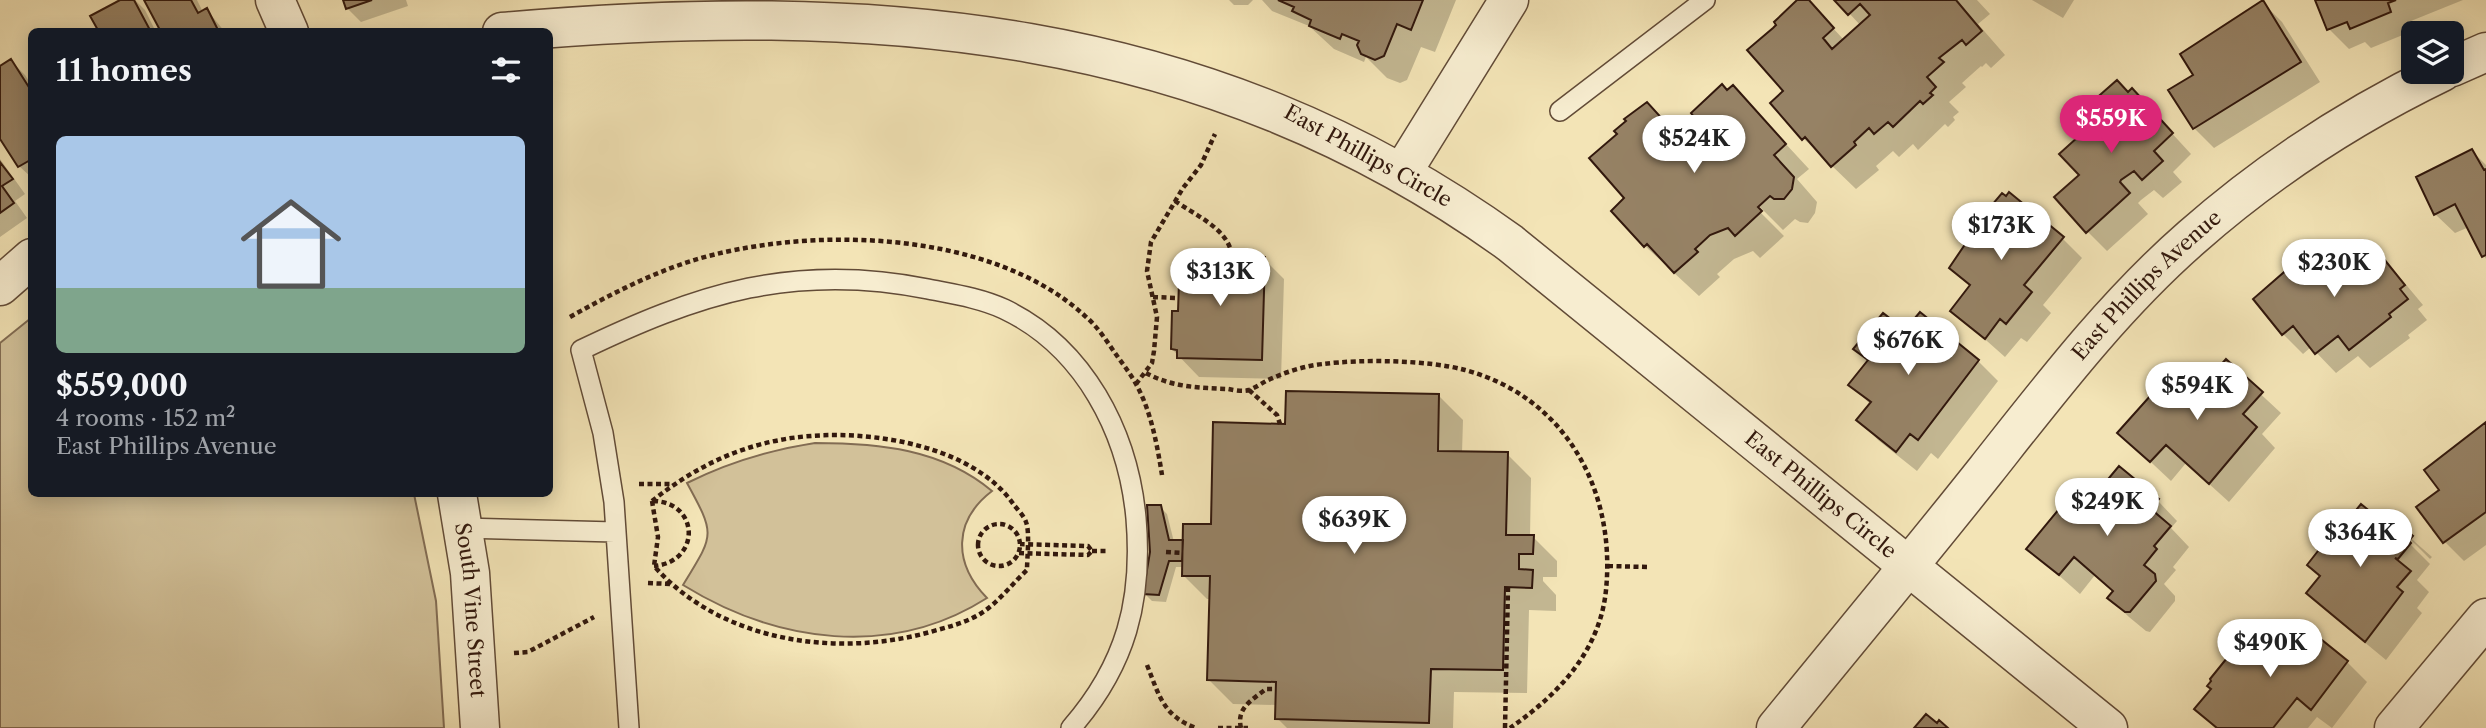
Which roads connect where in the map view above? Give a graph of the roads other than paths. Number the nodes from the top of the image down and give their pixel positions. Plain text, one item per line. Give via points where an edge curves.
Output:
1 (275, 0) edge
2 (1508, 0) edge
3 (1705, 0) edge
4 (287, 28) edge
5 (522, 28) edge
6 (2486, 52) edge
7 (2464, 62) edge
8 (2419, 84) edge
9 (1560, 111) dead end
10 (1403, 171) junction
11 (28, 262) edge
12 (0, 286) edge
13 (460, 511) edge
14 (615, 532) junction
15 (1909, 566) junction
16 (2486, 618) edge
17 (480, 728) edge
18 (629, 728) edge
19 (1071, 728) edge
20 (1776, 728) edge
21 (2108, 728) edge
22 (2394, 728) edge

1 - 4 street
2 - 10 street
3 - 9 lane
5 - 10 street, East Phillips Circle via 627,11 720,5 870,5 1012,23 1079,37 1209,78 1276,105
6 - 7 street
8 - 15 street, East Phillips Avenue via 2288,160 2190,238 2096,335
10 - 15 street, East Phillips Circle via 1510,243
11 - 12 street
13 - 14 lane
13 - 17 street, South Vine Street via 475,629
14 - 18 lane
14 - 19 lane via 603,433 581,350 678,309 786,282 877,281 1002,308 1040,330 1082,370 1114,430 1135,504 1138,542 1129,623 1103,687
15 - 20 street, East Phillips Avenue
15 - 21 street, East Phillips Circle
16 - 22 street

